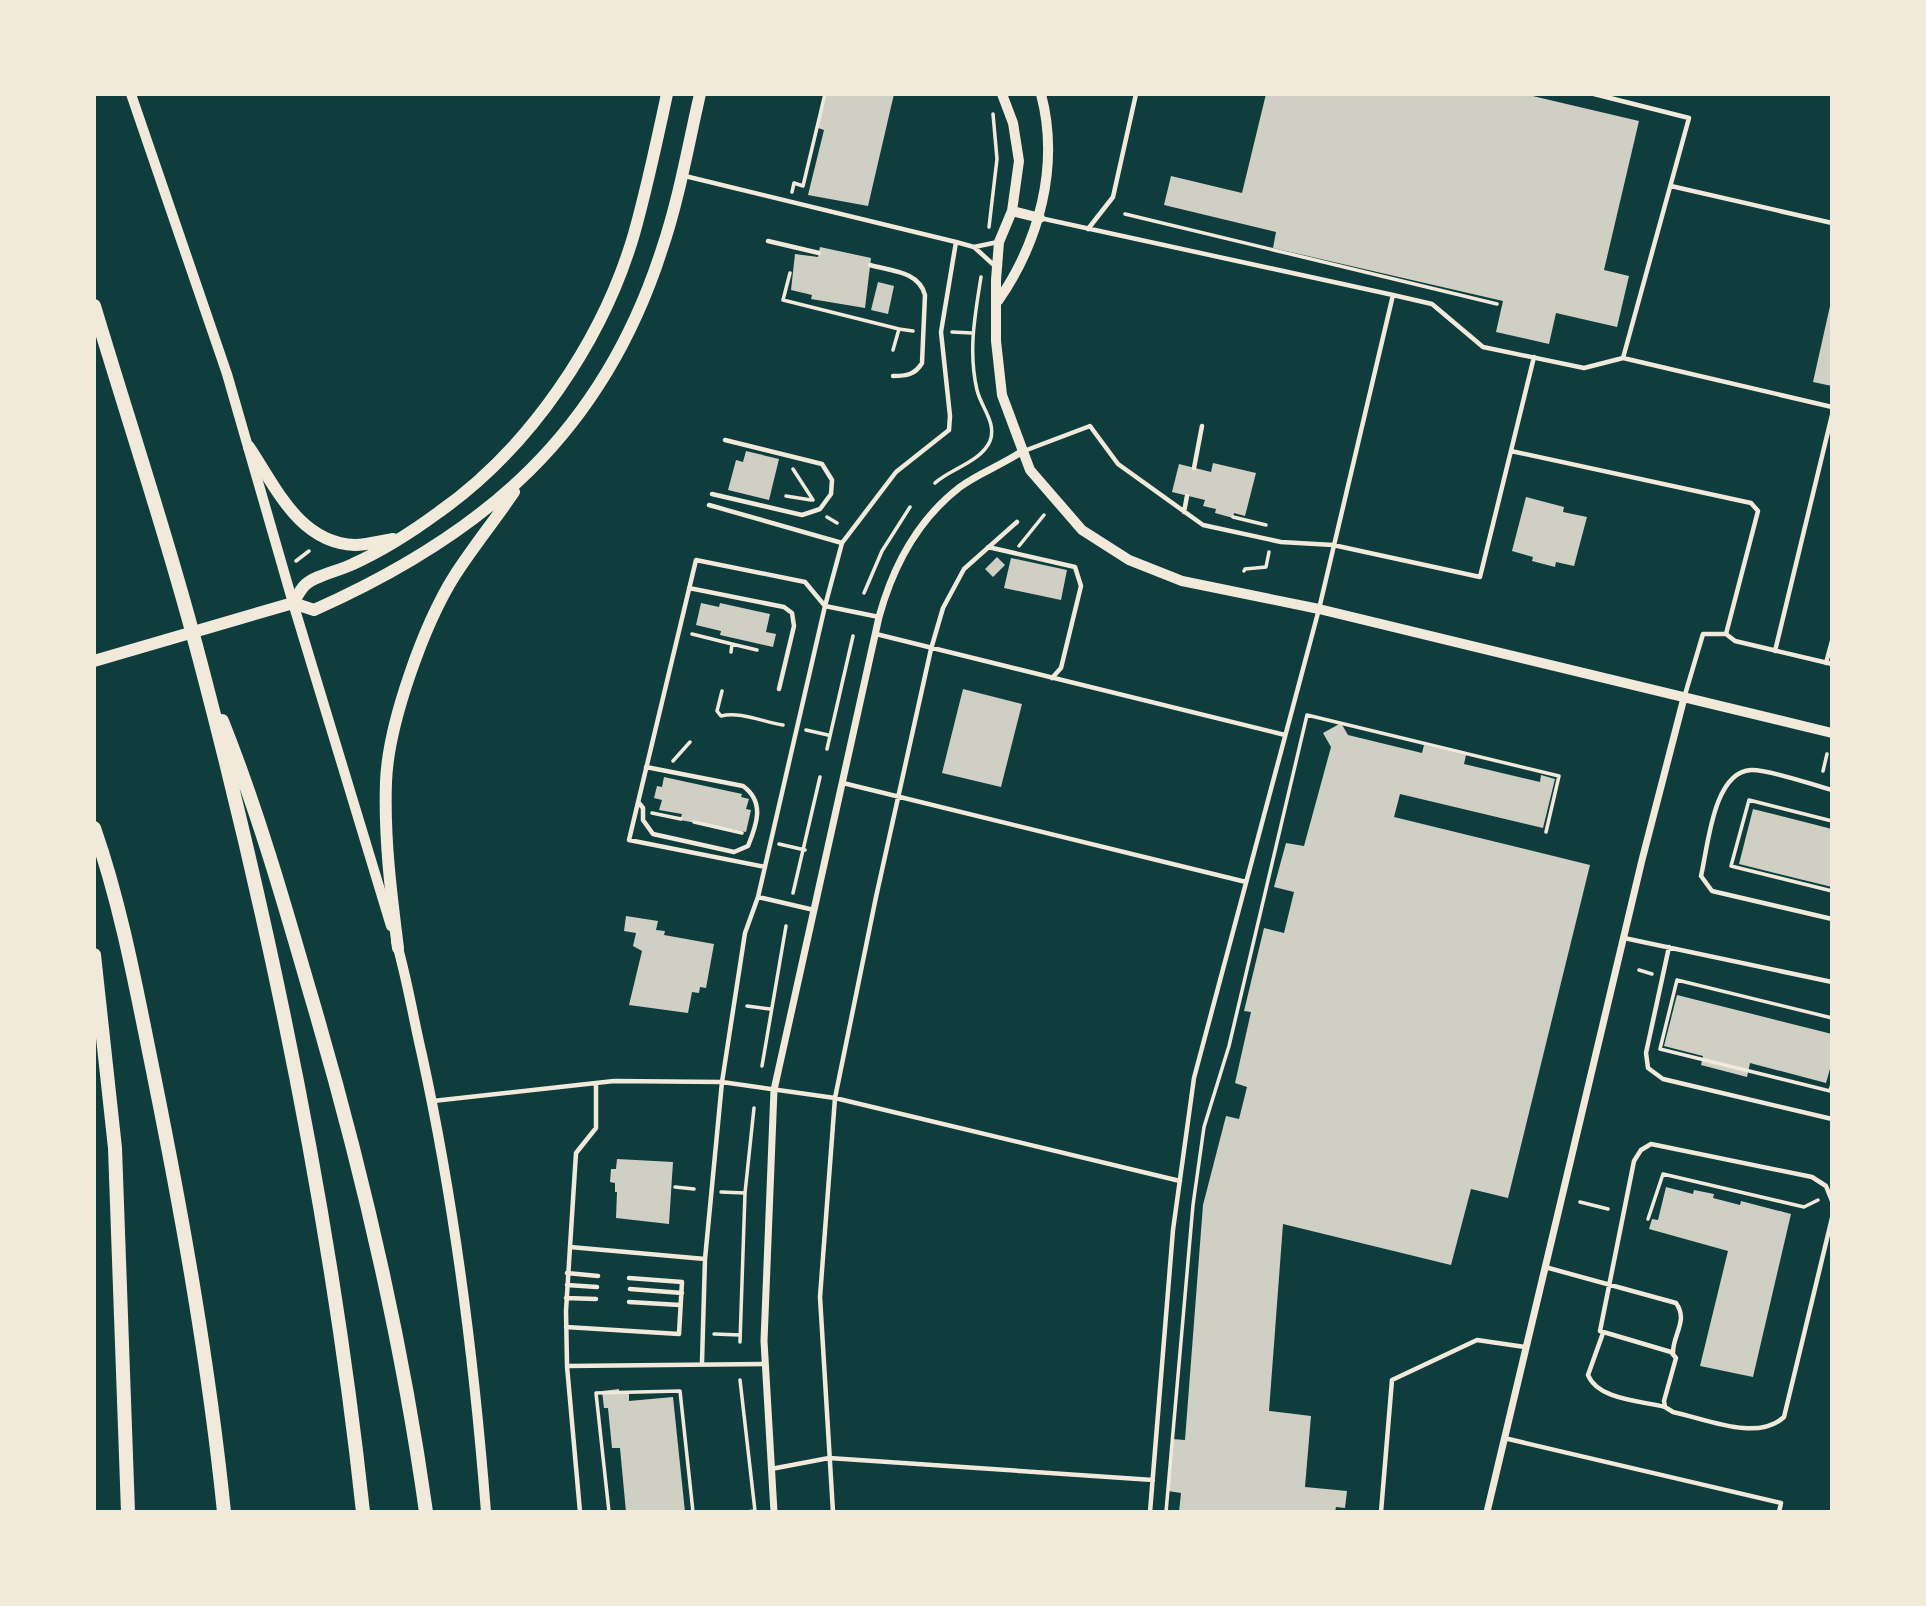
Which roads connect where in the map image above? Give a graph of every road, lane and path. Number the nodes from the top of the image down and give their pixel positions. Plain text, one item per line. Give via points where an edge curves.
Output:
1 (131, 94) edge
2 (667, 94) edge
3 (700, 94) edge
4 (825, 94) edge
5 (1002, 94) edge
6 (1041, 94) edge
7 (1136, 94) edge
8 (1594, 94) edge
9 (992, 108) dead end
10 (681, 175) junction
11 (1671, 186) junction
12 (792, 192) dead end
13 (1012, 211) junction
14 (1125, 214) dead end
15 (1040, 218) junction
16 (1832, 223) edge
17 (1088, 229) junction
18 (989, 233) dead end
19 (768, 241) dead end
20 (956, 242) junction
21 (999, 242) junction
22 (974, 247) junction
23 (819, 253) dead end
24 (983, 264) dead end
25 (870, 265) dead end
26 (997, 268) junction
27 (790, 273) dead end
28 (1393, 295) junction
29 (998, 301) junction
30 (1497, 304) dead end
31 (94, 306) edge
32 (899, 328) junction
33 (915, 331) dead end
34 (951, 332) dead end
35 (972, 333) junction
36 (893, 350) dead end
37 (1534, 357) junction
38 (1623, 358) junction
39 (893, 376) dead end
40 (1832, 407) edge
41 (1832, 415) edge
42 (1202, 426) dead end
43 (725, 440) dead end
44 (249, 447) junction
45 (1511, 451) junction
46 (1021, 452) junction
47 (1195, 468) dead end
48 (527, 475) junction
49 (935, 483) dead end
50 (712, 494) dead end
51 (786, 496) dead end
52 (1187, 496) dead end
53 (813, 500) dead end
54 (709, 505) dead end
55 (909, 507) dead end
56 (1184, 512) junction
57 (1044, 515) dead end
58 (1233, 517) dead end
59 (1017, 522) dead end
60 (1266, 525) dead end
61 (403, 537) junction
62 (842, 543) junction
63 (1333, 545) junction
64 (988, 547) junction
65 (876, 548) dead end
66 (309, 551) dead end
67 (882, 551) junction
68 (1269, 552) dead end
69 (1014, 553) junction
70 (296, 561) dead end
71 (1244, 572) dead end
72 (689, 588) junction
73 (864, 593) dead end
74 (292, 603) junction
75 (825, 606) junction
76 (1319, 609) junction
77 (879, 617) junction
78 (692, 634) dead end
79 (876, 634) junction
80 (1726, 635) junction
81 (853, 636) dead end
82 (1832, 641) edge
83 (732, 644) junction
84 (931, 649) junction
85 (757, 650) dead end
86 (1775, 651) junction
87 (731, 652) dead end
88 (94, 661) edge
89 (1829, 664) edge
90 (204, 675) junction
91 (1052, 678) junction
92 (779, 690) dead end
93 (722, 691) dead end
94 (1684, 698) junction
95 (783, 725) dead end
96 (806, 730) dead end
97 (1832, 733) edge
98 (1285, 735) junction
99 (829, 736) junction
100 (827, 749) dead end
101 (1827, 754) dead end
102 (646, 767) junction
103 (1823, 771) dead end
104 (820, 777) dead end
105 (843, 783) junction
106 (1832, 790) edge
107 (898, 798) junction
108 (638, 802) junction
109 (654, 806) dead end
110 (681, 819) dead end
111 (1832, 821) edge
112 (694, 822) dead end
113 (713, 827) dead end
114 (94, 828) edge
115 (1546, 832) dead end
116 (765, 867) junction
117 (1246, 882) junction
118 (1832, 891) edge
119 (793, 893) dead end
120 (758, 897) junction
121 (814, 910) junction
122 (1832, 919) edge
123 (786, 926) dead end
124 (1623, 938) junction
125 (1669, 947) junction
126 (398, 948) junction
127 (94, 955) edge
128 (1639, 970) dead end
129 (1652, 974) dead end
130 (1832, 982) edge
131 (747, 1006) dead end
132 (770, 1009) junction
133 (1832, 1018) edge
134 (762, 1066) dead end
135 (722, 1082) junction
136 (596, 1083) junction
137 (1832, 1084) edge
138 (774, 1090) junction
139 (835, 1098) junction
140 (432, 1101) junction
141 (754, 1108) dead end
142 (1832, 1119) edge
143 (1180, 1181) junction
144 (675, 1187) dead end
145 (694, 1189) dead end
146 (721, 1192) dead end
147 (744, 1193) junction
148 (1818, 1200) dead end
149 (1832, 1201) edge
150 (1580, 1202) dead end
151 (1608, 1209) dead end
152 (1832, 1218) edge
153 (1648, 1219) dead end
154 (569, 1247) junction
155 (705, 1259) junction
156 (1545, 1267) junction
157 (567, 1273) junction
158 (597, 1276) dead end
159 (629, 1278) dead end
160 (567, 1285) junction
161 (1608, 1285) junction
162 (597, 1287) dead end
163 (630, 1289) dead end
164 (682, 1293) junction
165 (566, 1298) junction
166 (596, 1299) dead end
167 (629, 1301) dead end
168 (680, 1305) junction
169 (566, 1327) junction
170 (1603, 1333) junction
171 (712, 1334) dead end
172 (740, 1335) junction
173 (740, 1342) dead end
174 (1525, 1347) junction
175 (1676, 1358) junction
176 (702, 1362) junction
177 (765, 1364) junction
178 (567, 1366) junction
179 (740, 1380) dead end
180 (1665, 1407) junction
181 (1504, 1438) junction
182 (829, 1458) junction
183 (771, 1469) junction
184 (1153, 1480) junction
185 (128, 1511) edge
186 (224, 1511) edge
187 (363, 1511) edge
188 (426, 1511) edge
189 (486, 1511) edge
190 (580, 1511) edge
191 (609, 1511) edge
192 (692, 1511) edge
193 (746, 1511) edge
194 (774, 1511) edge
195 (833, 1511) edge
196 (1150, 1511) edge
197 (1166, 1511) edge
198 (1381, 1511) edge
199 (1487, 1511) edge
200 (1779, 1511) edge

1 - 44 main road
2 - 61 main road via 634,236 586,343 556,391 506,451 444,509
3 - 10 main road
4 - 12 path via 803,186 794,183
5 - 13 street via 1013,123 1019,161
6 - 15 street via 1048,149
7 - 17 lane via 1113,197
8 - 11 lane via 1689,118
9 - 18 path via 998,135
10 - 20 lane
10 - 48 main road via 663,248 615,359 561,439
11 - 16 lane
11 - 38 lane
13 - 15 street
13 - 21 street
14 - 30 path
15 - 17 lane
15 - 29 street via 1015,276
17 - 28 lane
19 - 23 lane
20 - 22 lane
20 - 62 lane via 941,332 949,430 897,472
21 - 22 lane
21 - 26 street
22 - 26 lane
24 - 35 path
25 - 39 lane via 914,276 925,295 922,363 907,376
26 - 29 street
27 - 32 path via 783,300
28 - 37 lane via 1432,304 1483,346
28 - 63 lane
29 - 46 street via 996,341 1002,396
31 - 90 highway
32 - 33 path
32 - 36 path
34 - 35 path
35 - 49 path via 972,366 992,427 991,439 985,449
37 - 38 lane via 1584,368
37 - 45 lane
38 - 40 lane
41 - 86 lane
42 - 47 lane
43 - 50 lane via 822,464 832,480 831,494 820,509 802,514
44 - 61 main road via 298,521 318,535 356,545
44 - 74 main road
45 - 63 lane via 1480,577
45 - 80 lane via 1751,503 1758,511
46 - 56 lane via 1090,426 1118,464
46 - 76 street via 1030,470 1082,530 1129,560 1182,581
46 - 77 street via 961,486 933,511 905,549
48 - 74 main road via 417,559 314,610
48 - 126 main road via 454,577 421,642 400,707 386,779 388,865
51 - 53 path
52 - 56 lane
54 - 62 lane
55 - 67 path
56 - 63 lane via 1203,525 1268,540
57 - 69 path
58 - 60 path
59 - 64 lane
61 - 74 main road via 305,584
62 - 75 lane
63 - 76 lane
64 - 69 lane
64 - 84 lane via 964,569 943,608
65 - 67 path
66 - 70 path
67 - 73 path
68 - 71 path via 1266,567
69 - 91 lane via 1075,567 1079,573 1081,586 1064,657
72 - 75 lane via 696,560 805,582
72 - 92 lane via 783,607 792,613 794,626
72 - 102 lane
74 - 88 main road
74 - 126 main road
75 - 77 lane
75 - 116 lane
76 - 94 street
76 - 98 lane
77 - 79 street
78 - 83 path
79 - 84 lane
79 - 105 street
80 - 86 lane
80 - 94 lane via 1703,634
81 - 99 path
82 - 89 lane
83 - 85 path
83 - 87 path
84 - 91 lane
84 - 107 lane
86 - 89 lane
90 - 187 highway via 309,1146
90 - 188 highway via 253,798 349,1124 399,1345
91 - 98 lane
93 - 95 path via 717,711 721,716 734,713
94 - 97 street
94 - 124 street
96 - 99 path
98 - 117 lane
99 - 100 path
101 - 103 path
102 - 108 lane
102 - 108 lane via 743,786 754,794 758,806 754,831 748,846 734,852 653,834
104 - 119 path
105 - 107 lane
105 - 121 street
106 - 122 lane via 1752,769 1734,776 1722,788 1701,876 1712,891
107 - 117 lane
107 - 139 lane
108 - 116 lane via 629,840
109 - 110 path via 652,813
111 - 118 path via 1749,800 1731,866
112 - 113 path
114 - 186 highway via 131,964 180,1203
115 - 197 path via 1559,776 1307,715 1229,1046 1204,1127
116 - 120 lane
117 - 143 lane via 1194,1078
120 - 121 lane
120 - 135 lane via 745,933
121 - 138 street
123 - 132 path
124 - 125 lane
124 - 156 street
125 - 130 lane
125 - 142 lane via 1647,1053 1648,1068 1663,1079
126 - 140 main road
127 - 185 highway via 116,1161
128 - 129 path
131 - 132 path
132 - 134 path
133 - 137 path via 1677,979 1660,1049 1830,1091
135 - 136 lane
135 - 138 lane
135 - 155 lane
136 - 140 lane
136 - 154 lane via 596,1128 576,1153
138 - 139 lane
138 - 177 street
139 - 143 lane
139 - 182 lane via 820,1297
140 - 189 main road via 460,1263
141 - 147 path
143 - 184 lane
144 - 145 path
146 - 147 path
147 - 172 path
148 - 153 path via 1804,1207 1663,1174
149 - 161 lane via 1826,1186 1812,1177 1651,1144 1633,1161
150 - 151 path
152 - 180 lane via 1784,1417 1773,1427 1758,1430
154 - 155 lane
154 - 157 lane
155 - 176 lane
156 - 161 lane
156 - 174 street
157 - 158 lane
157 - 160 lane
159 - 164 lane via 682,1282
160 - 162 lane
160 - 165 lane
161 - 170 lane via 1600,1326
161 - 175 lane via 1676,1303 1683,1318 1672,1351
163 - 164 lane
164 - 168 lane
165 - 166 lane
165 - 169 lane
167 - 168 lane
168 - 169 lane via 679,1334
169 - 178 lane
170 - 175 lane via 1671,1352
170 - 180 lane via 1588,1375 1591,1382 1606,1393
171 - 172 path
172 - 173 path
174 - 181 street
174 - 198 lane via 1477,1340 1392,1380
175 - 180 lane
176 - 177 lane
176 - 178 lane
177 - 183 street
178 - 190 lane
179 - 193 path via 755,1511
181 - 199 street
181 - 200 lane via 1781,1503
182 - 183 lane
182 - 184 lane
182 - 195 lane
183 - 194 street
184 - 196 lane
191 - 192 path via 596,1393 680,1391

